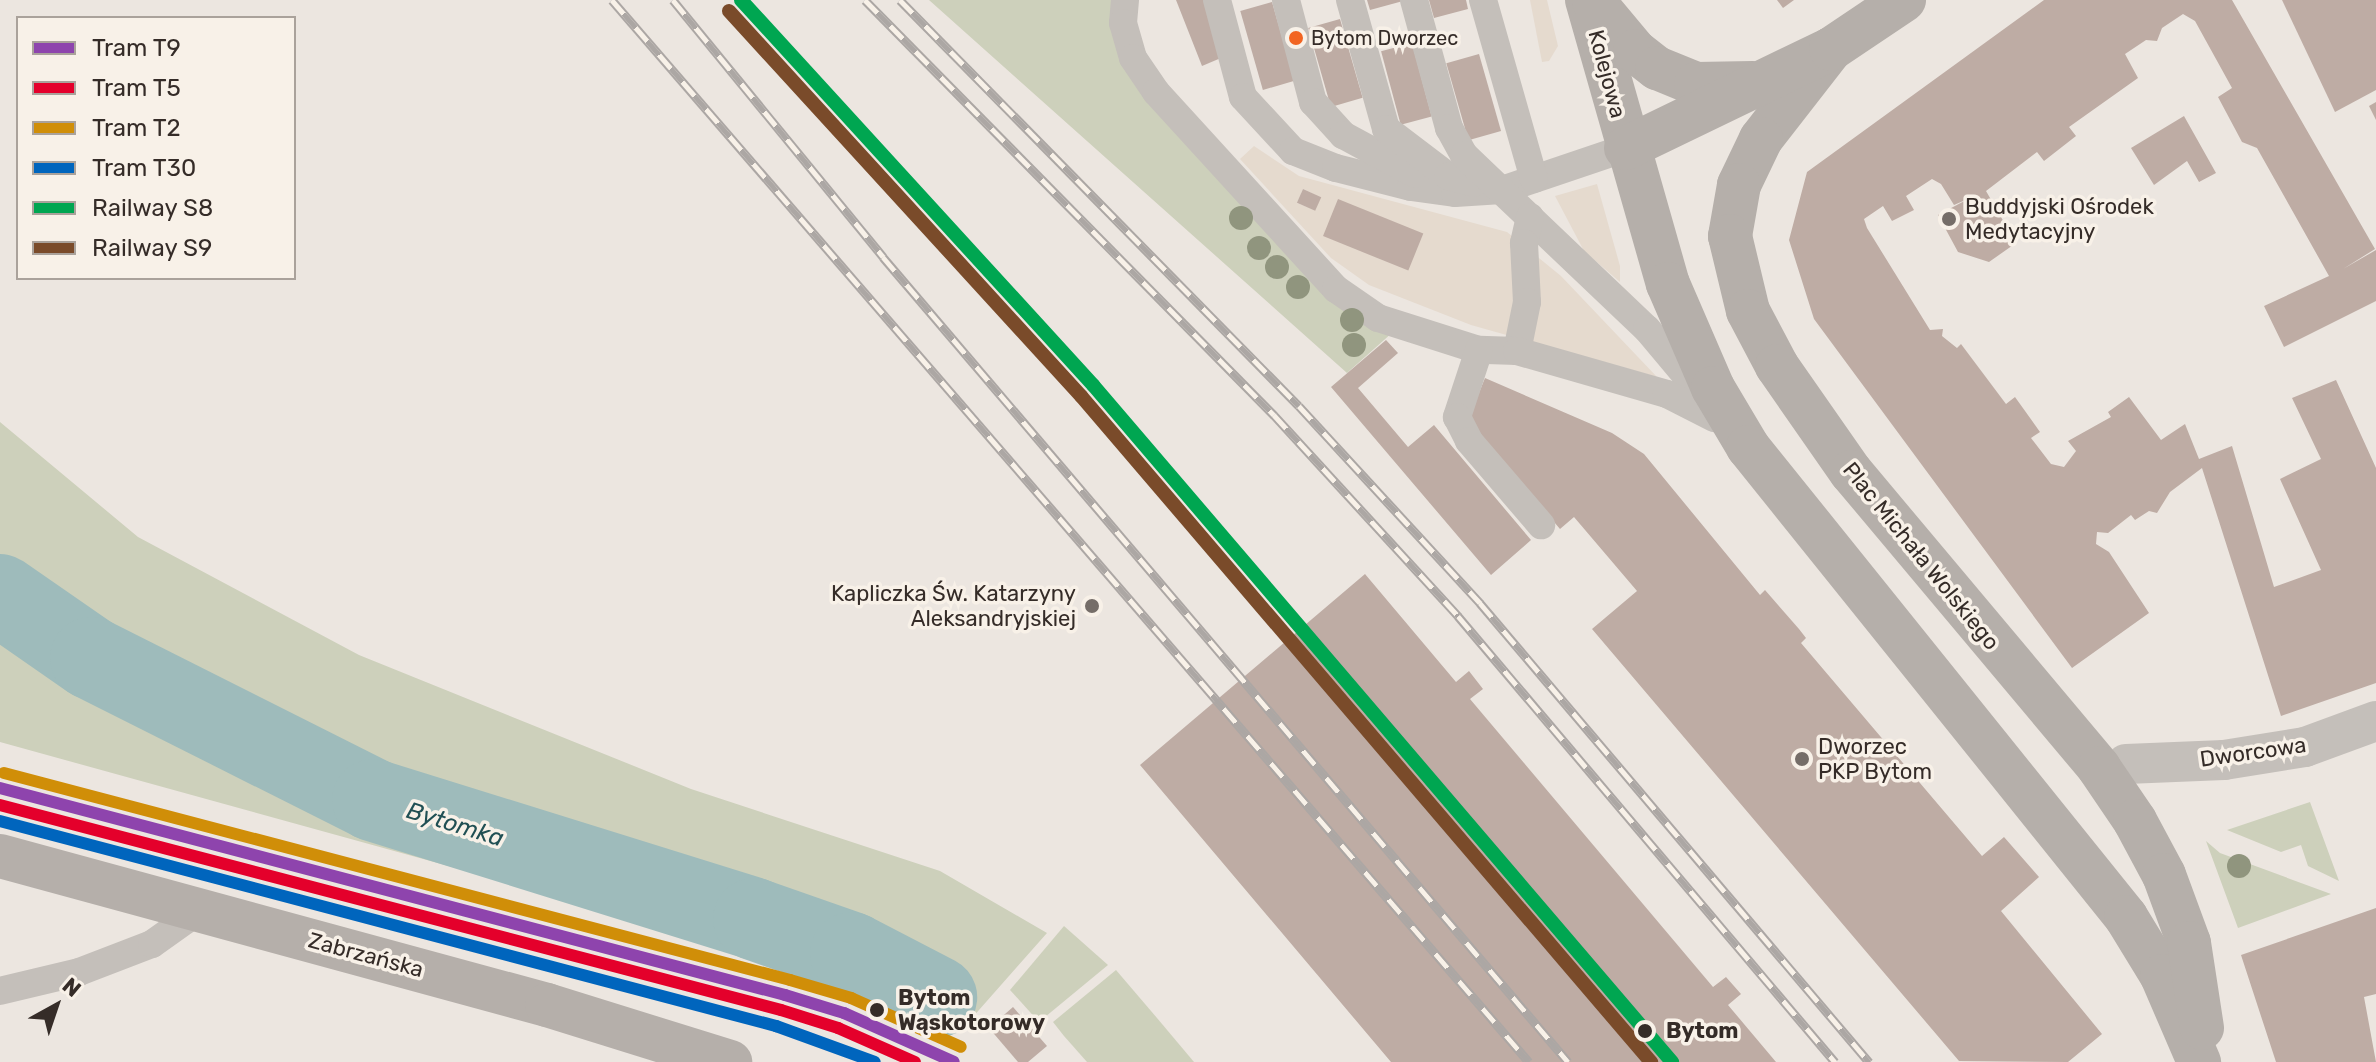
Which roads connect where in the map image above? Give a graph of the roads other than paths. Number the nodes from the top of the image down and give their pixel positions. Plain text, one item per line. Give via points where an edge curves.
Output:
1 (1125, 0) edge
2 (1217, 0) edge
3 (1286, 0) edge
4 (1350, 0) edge
5 (1414, 0) edge
6 (1483, 0) edge
7 (1590, 0) edge
8 (1904, 0) edge
9 (1831, 49) junction
10 (1764, 82) junction
11 (1626, 148) junction
12 (1534, 179) junction
13 (1502, 190) junction
14 (1530, 217) junction
15 (1479, 350) junction
16 (1517, 351) junction
17 (1748, 447) junction
18 (1541, 525) dead end
19 (2376, 721) edge
20 (2126, 764) dead end
21 (0, 856) edge
22 (200, 910) junction
23 (0, 991) edge
24 (730, 1062) edge
25 (2199, 1062) edge
26 (2207, 1062) edge

1 - 15 lane via 1123,23 1133,58 1156,92 1336,289 1378,318
2 - 13 lane via 1243,97 1293,151 1411,187 1455,193
3 - 13 lane via 1313,102 1343,135 1391,166 1439,183
4 - 13 lane via 1386,129 1448,176
5 - 13 lane via 1449,128 1464,155
6 - 12 lane
7 - 10 main road via 1635,51 1666,72 1696,84
7 - 11 main road, Kolejowa
8 - 9 main road
9 - 10 main road
9 - 26 main road, Plac Michała Wolskiego via 1761,139 1739,185 1730,236 1748,311 1777,366 1851,472 2099,768 2135,821 2164,875 2189,943
10 - 11 main road
11 - 12 lane
11 - 17 main road via 1688,337
12 - 13 lane
13 - 14 lane
14 - 16 lane via 1524,243 1527,302
14 - 17 lane via 1647,329
15 - 16 lane
15 - 18 lane via 1457,417 1469,441
16 - 17 lane via 1705,410
17 - 25 main road via 2126,917 2162,976
19 - 20 street, Dworcowa via 2305,747 2224,760
21 - 22 main road, Zabrzańska
22 - 23 lane via 152,944 79,972
22 - 24 main road, Zabrzańska via 547,1005

